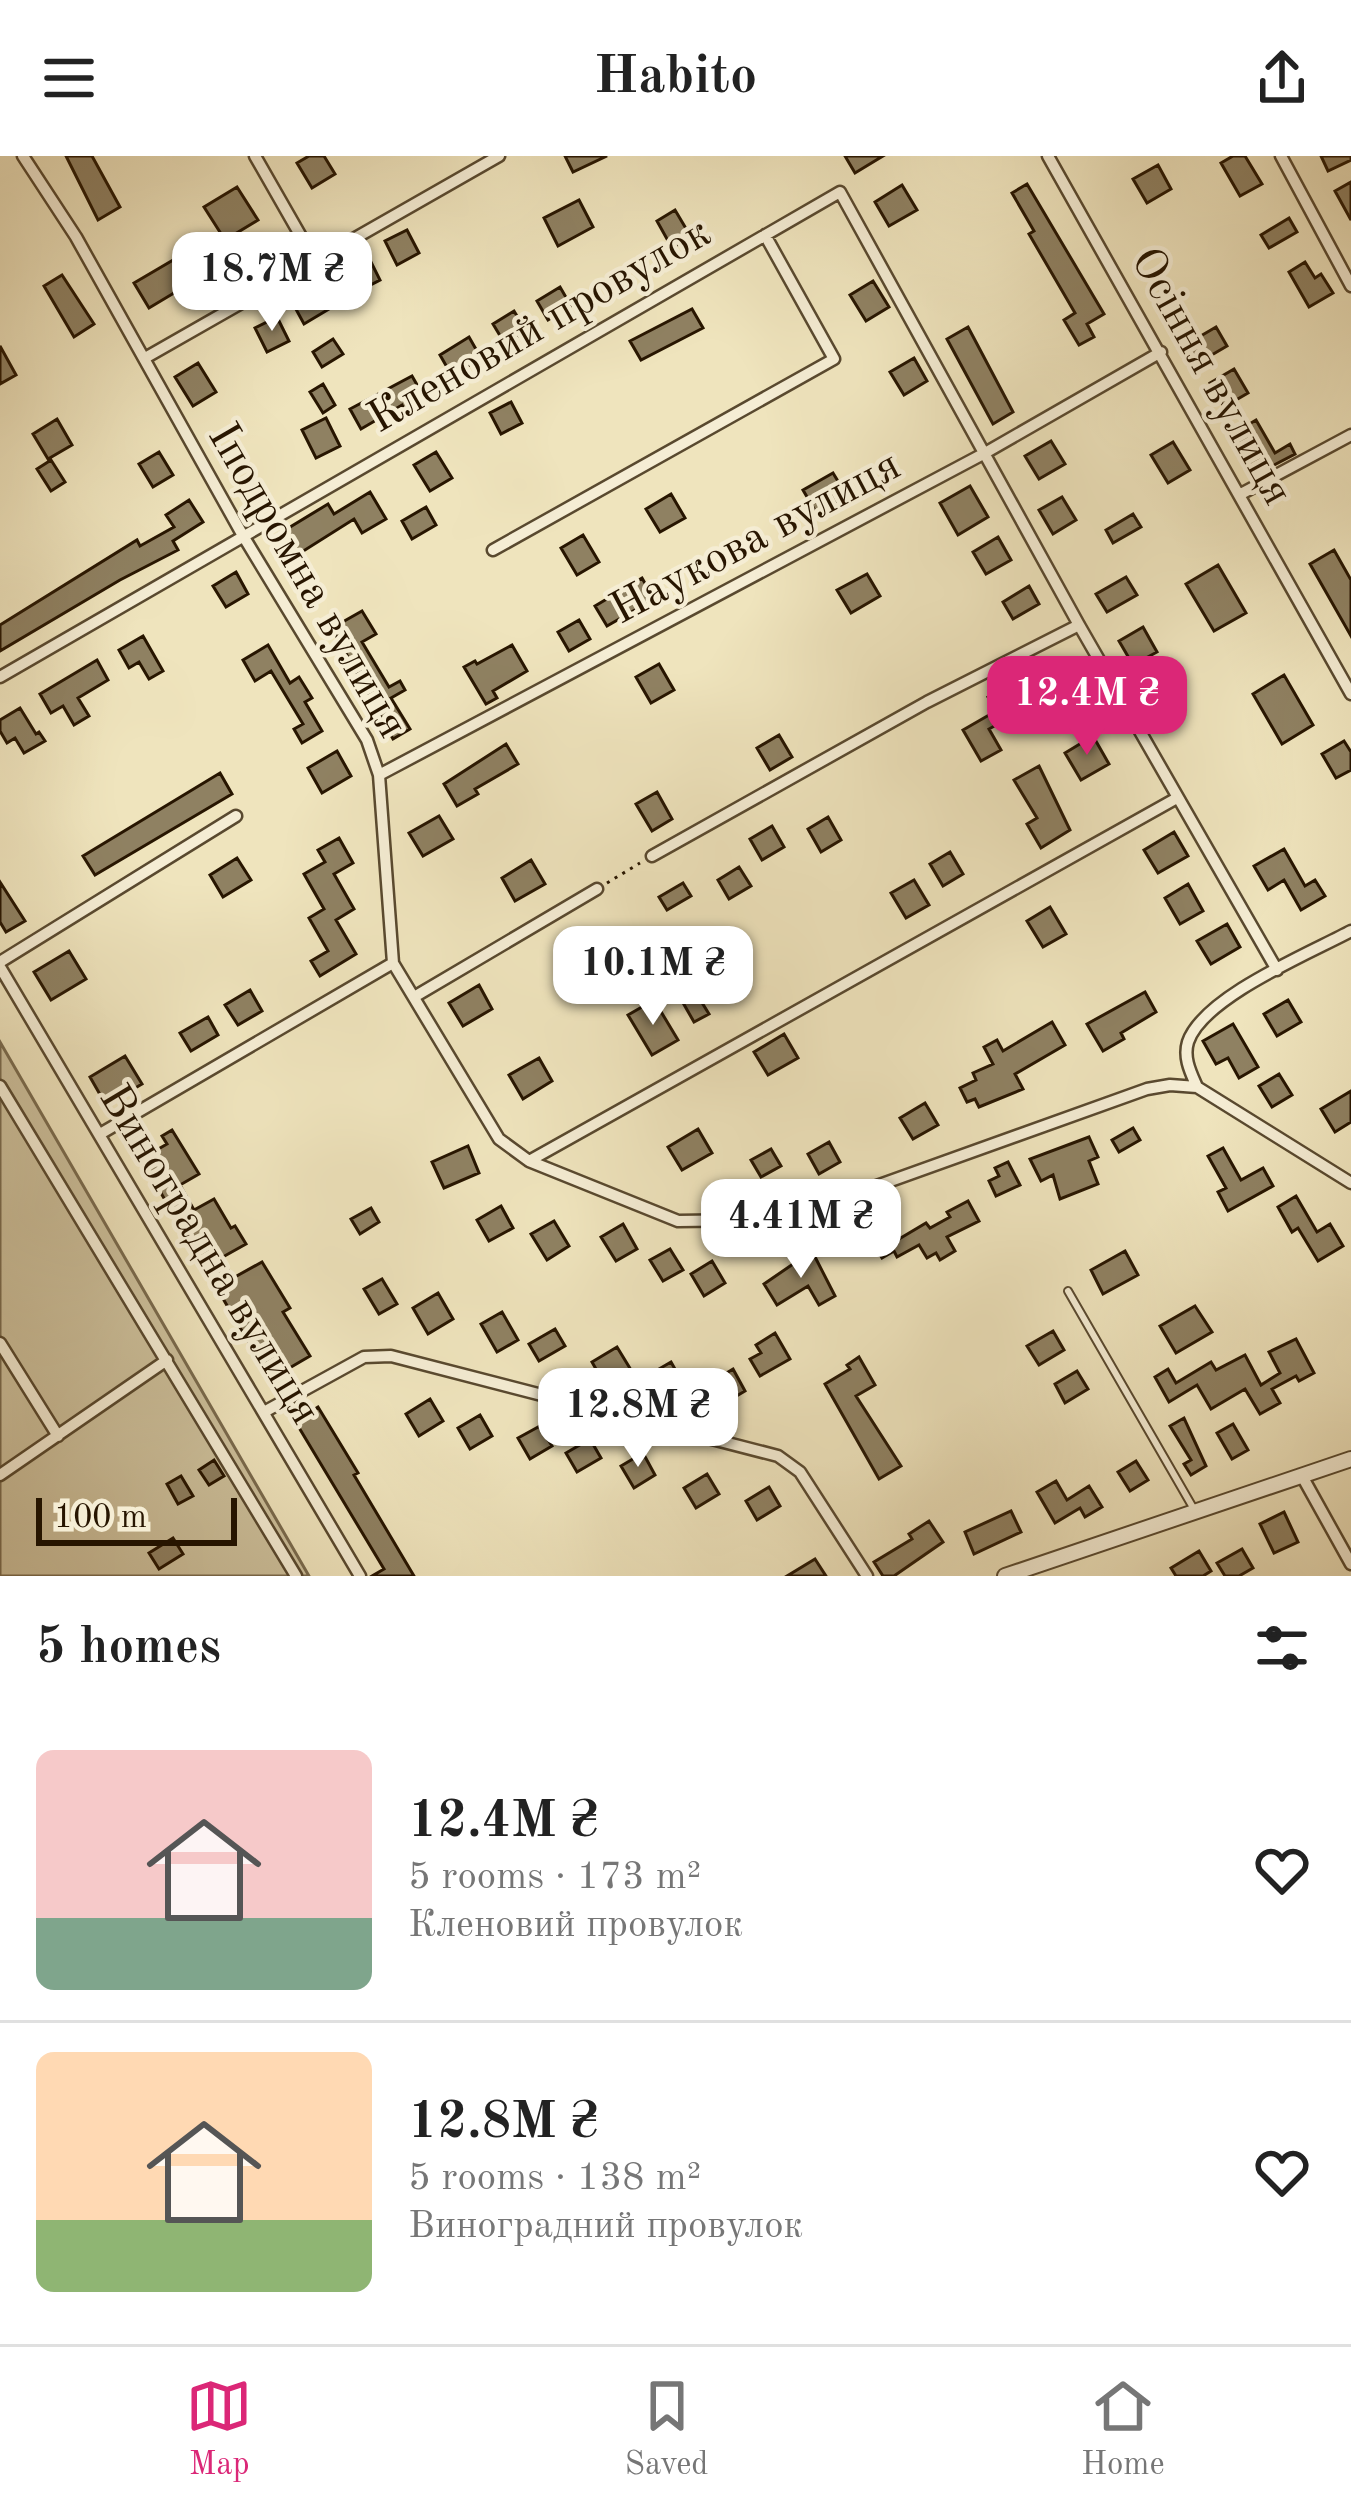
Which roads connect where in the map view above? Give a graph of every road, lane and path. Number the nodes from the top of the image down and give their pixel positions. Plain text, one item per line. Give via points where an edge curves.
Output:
1 (23, 156) edge
2 (255, 156) edge
3 (1048, 156) edge
4 (1281, 156) edge
5 (497, 157) edge
6 (765, 235) junction
7 (316, 261) junction
8 (1351, 286) edge
9 (1161, 352) junction
10 (145, 358) junction
11 (1351, 435) edge
12 (985, 453) junction
13 (1239, 494) junction
14 (242, 534) junction
15 (493, 550) dead end
16 (1079, 625) junction
17 (0, 677) edge
18 (1351, 694) edge
19 (379, 776) junction
20 (1177, 797) junction
21 (236, 816) dead end
22 (652, 856) joint
23 (597, 889) joint
24 (1351, 931) edge
25 (393, 963) junction
26 (0, 965) edge
27 (1277, 970) junction
28 (414, 997) junction
29 (0, 1086) edge
30 (1197, 1087) junction
31 (100, 1134) junction
32 (529, 1161) junction
33 (1351, 1183) edge
34 (1068, 1291) dead end
35 (0, 1342) edge
36 (167, 1360) junction
37 (264, 1412) junction
38 (58, 1436) junction
39 (1351, 1459) edge
40 (0, 1475) edge
41 (1302, 1477) junction
42 (1195, 1511) junction
43 (1351, 1564) edge
44 (296, 1576) edge
45 (360, 1576) edge
46 (867, 1576) edge
47 (1005, 1576) edge

1 - 10 street, Іподромна вулиця
2 - 7 street
3 - 9 street, Осіння вулиця
4 - 8 street
5 - 7 street
6 - 12 street, Кленовий провулок via 840,192
6 - 14 street, Кленовий провулок
6 - 15 street via 834,359
7 - 10 street
9 - 12 street, Наукова вулиця
9 - 13 street, Осіння вулиця
10 - 14 street, Іподромна вулиця
11 - 13 street
12 - 16 street, Кленовий провулок
12 - 19 street, Наукова вулиця
13 - 18 street, Осіння вулиця
14 - 17 street, Кленовий провулок
14 - 19 street, Іподромна вулиця via 368,740
16 - 20 street, Кленовий провулок
16 - 22 street
19 - 25 street, Іподромна вулиця
20 - 27 street, Кленовий провулок
20 - 32 street
21 - 26 street, Виноградна вулиця
22 - 23 path
23 - 28 street
24 - 27 street
25 - 28 street, Іподромна вулиця
25 - 31 street
26 - 31 street, Виноградна вулиця
27 - 30 street via 1200,1022 1187,1043
28 - 32 street, Іподромна вулиця via 500,1139
29 - 36 street
30 - 32 street, Іподромна вулиця via 1147,1089 804,1211 751,1220 678,1221
30 - 33 street
31 - 37 street, Виноградна вулиця
34 - 42 lane
35 - 38 street
36 - 38 street
36 - 44 street
37 - 45 street, Виноградна вулиця
37 - 46 street via 364,1357 391,1356 778,1456 800,1472
38 - 40 street
39 - 41 street
41 - 42 street
41 - 43 street
42 - 47 street

